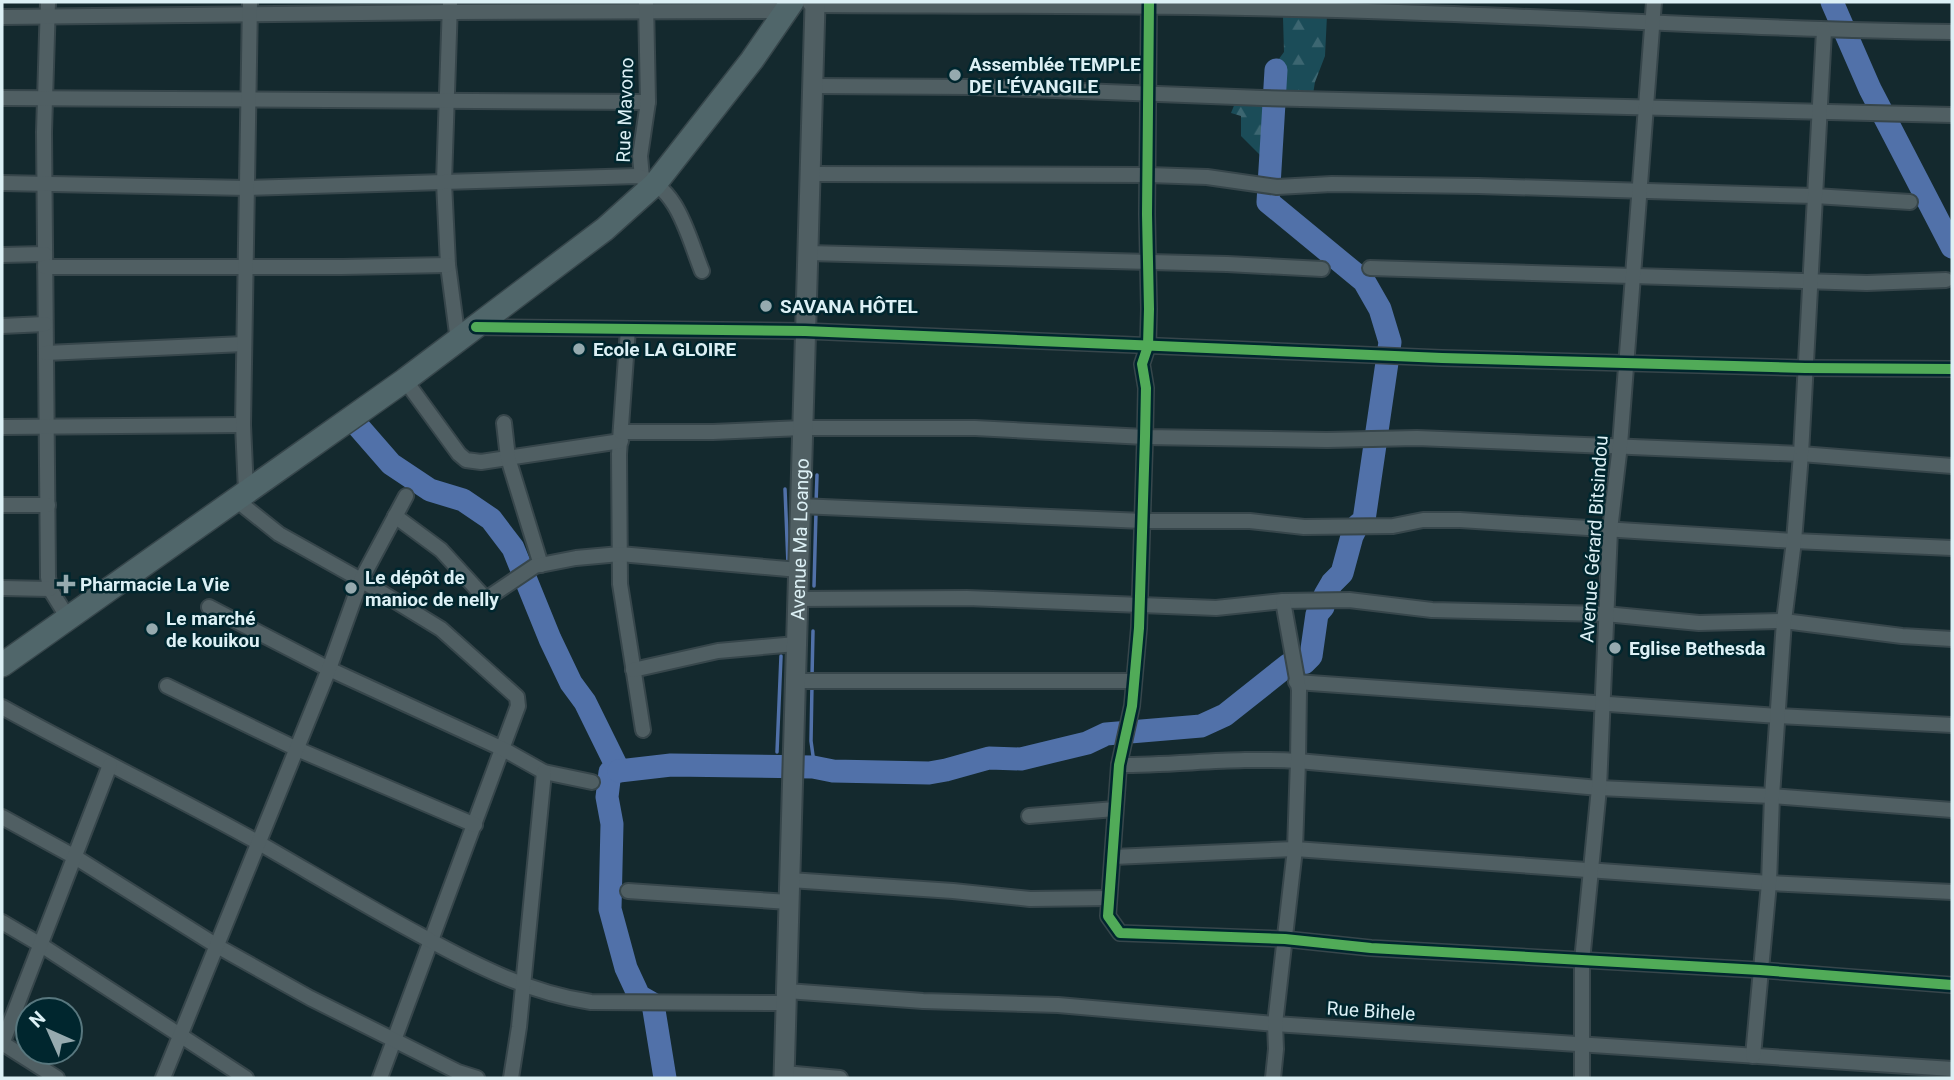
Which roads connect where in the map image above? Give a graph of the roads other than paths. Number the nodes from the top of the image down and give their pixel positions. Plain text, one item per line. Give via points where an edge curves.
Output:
1 (1654, 2) edge
2 (1149, 4) edge
3 (801, 5) edge
4 (646, 6) edge
5 (704, 6) edge
6 (450, 7) edge
7 (251, 8) edge
8 (48, 9) edge
9 (2, 17) edge
10 (1653, 23) junction
11 (1824, 31) junction
12 (1952, 32) edge
13 (812, 86) junction
14 (1149, 93) junction
15 (2, 98) edge
16 (46, 98) junction
17 (249, 101) junction
18 (447, 101) junction
19 (648, 102) junction
20 (1646, 109) junction
21 (1821, 114) junction
22 (1952, 115) edge
23 (810, 174) junction
24 (1149, 175) junction
25 (649, 181) junction
26 (444, 182) junction
27 (2, 183) edge
28 (44, 183) junction
29 (247, 188) junction
30 (1639, 192) junction
31 (1815, 196) junction
32 (1910, 202) dead end
33 (808, 253) junction
34 (2, 255) edge
35 (45, 260) junction
36 (1149, 263) junction
37 (448, 265) junction
38 (246, 266) junction
39 (1370, 268) dead end
40 (1322, 269) dead end
41 (702, 271) dead end
42 (1632, 276) junction
43 (1946, 280) dead end
44 (1811, 282) junction
45 (45, 324) junction
46 (2, 326) edge
47 (628, 329) junction
48 (805, 331) junction
49 (468, 334) junction
50 (244, 344) junction
51 (1148, 346) junction
52 (46, 353) junction
53 (1625, 362) junction
54 (1805, 368) junction
55 (1952, 369) edge
56 (405, 380) junction
57 (504, 423) dead end
58 (243, 425) junction
59 (2, 427) edge
60 (47, 428) junction
61 (803, 428) junction
62 (621, 437) junction
63 (1145, 437) junction
64 (1620, 445) junction
65 (1801, 454) junction
66 (508, 458) junction
67 (1952, 466) edge
68 (241, 495) junction
69 (406, 496) dead end
70 (2, 505) edge
71 (48, 505) junction
72 (800, 506) junction
73 (395, 516) junction
74 (1143, 521) junction
75 (1610, 530) junction
76 (1794, 541) junction
77 (1952, 548) edge
78 (620, 554) junction
79 (541, 565) junction
80 (799, 570) junction
81 (361, 579) junction
82 (2, 588) edge
83 (50, 589) junction
84 (798, 599) junction
85 (1283, 601) junction
86 (1140, 605) junction
87 (209, 607) dead end
88 (1605, 614) junction
89 (68, 618) junction
90 (1784, 621) junction
91 (1952, 639) edge
92 (796, 644) junction
93 (2, 666) edge
94 (329, 669) junction
95 (633, 670) junction
96 (795, 681) junction
97 (1134, 681) junction
98 (1296, 682) junction
99 (167, 686) dead end
100 (1602, 703) junction
101 (2, 707) edge
102 (1778, 716) junction
103 (1952, 725) edge
104 (643, 730) dead end
105 (297, 749) junction
106 (503, 749) junction
107 (1298, 761) junction
108 (110, 765) junction
109 (1119, 765) junction
110 (544, 772) junction
111 (592, 782) dead end
112 (1599, 788) junction
113 (1772, 796) junction
114 (1115, 809) junction
115 (1952, 810) edge
116 (1029, 816) dead end
117 (2, 817) edge
118 (474, 825) junction
119 (259, 843) junction
120 (1295, 849) junction
121 (75, 857) junction
122 (1113, 857) junction
123 (1592, 869) junction
124 (790, 880) junction
125 (1769, 883) junction
126 (628, 891) dead end
127 (1952, 892) edge
128 (1109, 898) junction
129 (789, 902) junction
130 (2, 922) edge
131 (1285, 939) junction
132 (431, 941) junction
133 (41, 944) junction
134 (217, 946) junction
135 (1582, 961) junction
136 (1760, 970) junction
137 (1952, 985) edge
138 (523, 986) junction
139 (786, 997) junction
140 (1275, 1024) junction
141 (181, 1037) junction
142 (393, 1040) junction
143 (2, 1044) edge
144 (1583, 1046) junction
145 (1753, 1056) junction
146 (1952, 1069) edge
147 (784, 1076) edge
148 (57, 1078) edge
149 (163, 1078) edge
150 (246, 1078) edge
151 (380, 1078) edge
152 (477, 1078) edge
153 (511, 1078) edge
154 (840, 1078) edge
155 (1273, 1078) edge
156 (1582, 1078) edge

1 - 10 street, Avenue Gérard Bitsindou
2 - 3 street
2 - 10 street
2 - 14 street
3 - 5 street
3 - 13 main road, Avenue Ma Loango
3 - 25 highway
4 - 5 street
4 - 6 street
4 - 19 street, Rue Mavono
6 - 7 street
6 - 18 street
7 - 8 street
7 - 17 street
8 - 9 street
8 - 16 street
10 - 11 street
10 - 20 street, Avenue Gérard Bitsindou
11 - 12 street
11 - 21 street
13 - 14 street
13 - 23 main road, Avenue Ma Loango
14 - 20 street
14 - 24 street
15 - 16 street
16 - 17 street
16 - 28 street
17 - 18 street
17 - 29 street
18 - 19 street
18 - 26 street
19 - 25 street, Rue Mavono via 640,156
20 - 21 street
20 - 30 street, Avenue Gérard Bitsindou
21 - 22 street
21 - 31 street
23 - 24 street
23 - 33 main road, Avenue Ma Loango
24 - 30 street via 1208,177 1277,187 1478,186
24 - 36 street
25 - 26 street
25 - 41 street via 671,196
25 - 49 highway via 605,229
26 - 29 street
26 - 37 street
27 - 28 street
28 - 29 street
28 - 35 street
29 - 38 street
30 - 31 street
30 - 42 street, Avenue Gérard Bitsindou
31 - 32 street
31 - 44 street
33 - 36 street
33 - 48 main road, Avenue Ma Loango
34 - 35 street
35 - 38 street
35 - 45 street
36 - 40 street
36 - 51 street
37 - 38 street
37 - 49 street
38 - 50 street
39 - 42 street
42 - 44 street
42 - 53 street, Avenue Gérard Bitsindou
43 - 44 street
44 - 54 street
45 - 46 street
45 - 52 street
47 - 48 street
47 - 49 street
47 - 62 street
48 - 51 street
48 - 61 main road, Avenue Ma Loango
49 - 56 highway
50 - 52 street
50 - 58 street
51 - 53 street
51 - 63 street via 1142,364
52 - 60 street
53 - 54 street
53 - 64 street, Avenue Gérard Bitsindou
54 - 55 street
54 - 65 street
56 - 66 street via 459,454 474,462
56 - 68 highway
57 - 66 street
58 - 60 street
58 - 68 street
59 - 60 street
60 - 71 street
61 - 62 street
61 - 63 street via 975,428
61 - 72 main road, Avenue Ma Loango
62 - 66 street
62 - 78 street
63 - 64 street via 1418,438
63 - 74 street
64 - 65 street
64 - 75 street, Avenue Gérard Bitsindou
65 - 67 street
65 - 76 street
66 - 79 street
68 - 81 street via 279,534
68 - 89 highway
69 - 73 street
70 - 71 street
71 - 83 street
72 - 74 street
72 - 80 main road, Avenue Ma Loango
73 - 79 street via 441,550 484,597
73 - 81 street
74 - 75 street via 1317,527 1460,520
74 - 86 street
75 - 76 street
75 - 88 street, Avenue Gérard Bitsindou
76 - 77 street
76 - 90 street
78 - 79 street
78 - 80 street
78 - 95 street
80 - 84 main road, Avenue Ma Loango
81 - 94 street
81 - 106 street via 441,629 513,692 518,706
82 - 83 street
83 - 89 street
84 - 86 street via 967,598
84 - 92 main road, Avenue Ma Loango
85 - 86 street via 1237,607
85 - 88 street via 1349,600 1432,610
85 - 98 street
86 - 97 street
87 - 94 street
88 - 90 street via 1699,623
88 - 100 street, Avenue Gérard Bitsindou
89 - 93 highway
90 - 91 street
90 - 102 street
92 - 95 street via 718,651
92 - 96 main road, Avenue Ma Loango
94 - 105 street
94 - 106 street
95 - 104 street
96 - 97 street
96 - 124 main road, Avenue Ma Loango
97 - 109 street
98 - 100 street
98 - 107 street
99 - 105 street
100 - 102 street
100 - 112 street, Avenue Gérard Bitsindou
101 - 108 street, Rue Bihele
102 - 103 street
102 - 113 street
105 - 118 street
105 - 119 street
106 - 110 street
106 - 118 street
107 - 109 street via 1252,758
107 - 112 street
107 - 120 street
108 - 119 street, Rue Bihele
108 - 121 street
109 - 114 street
110 - 111 street
110 - 138 street
112 - 113 street
112 - 123 street, Avenue Gérard Bitsindou
113 - 115 street
113 - 125 street
114 - 116 street
114 - 122 street
117 - 121 street
118 - 132 street
119 - 132 street, Rue Bihele
119 - 134 street
120 - 122 street
120 - 123 street
120 - 131 street
121 - 133 street
121 - 134 street
122 - 128 street
123 - 125 street
123 - 135 street, Avenue Gérard Bitsindou
124 - 128 street via 1030,899
124 - 129 main road, Avenue Ma Loango
125 - 127 street
125 - 136 street
126 - 129 street
128 - 131 street via 1108,916 1120,933
129 - 139 main road, Avenue Ma Loango
130 - 133 street
131 - 135 street
131 - 140 street
132 - 138 street, Rue Bihele
132 - 142 street
133 - 141 street
133 - 143 street
134 - 141 street
134 - 142 street
135 - 136 street
135 - 144 street, Avenue Gérard Bitsindou
136 - 137 street
136 - 145 street
138 - 139 street, Rue Bihele via 591,1002
138 - 153 street
139 - 140 street, Rue Bihele via 1058,1005
139 - 147 main road, Avenue Ma Loango
140 - 144 street, Rue Bihele
140 - 155 street
141 - 149 street
141 - 150 street
142 - 151 street
142 - 152 street
143 - 148 street
144 - 145 street, Rue Bihele
144 - 156 street, Avenue Gérard Bitsindou
145 - 146 street, Rue Bihele
147 - 154 street

